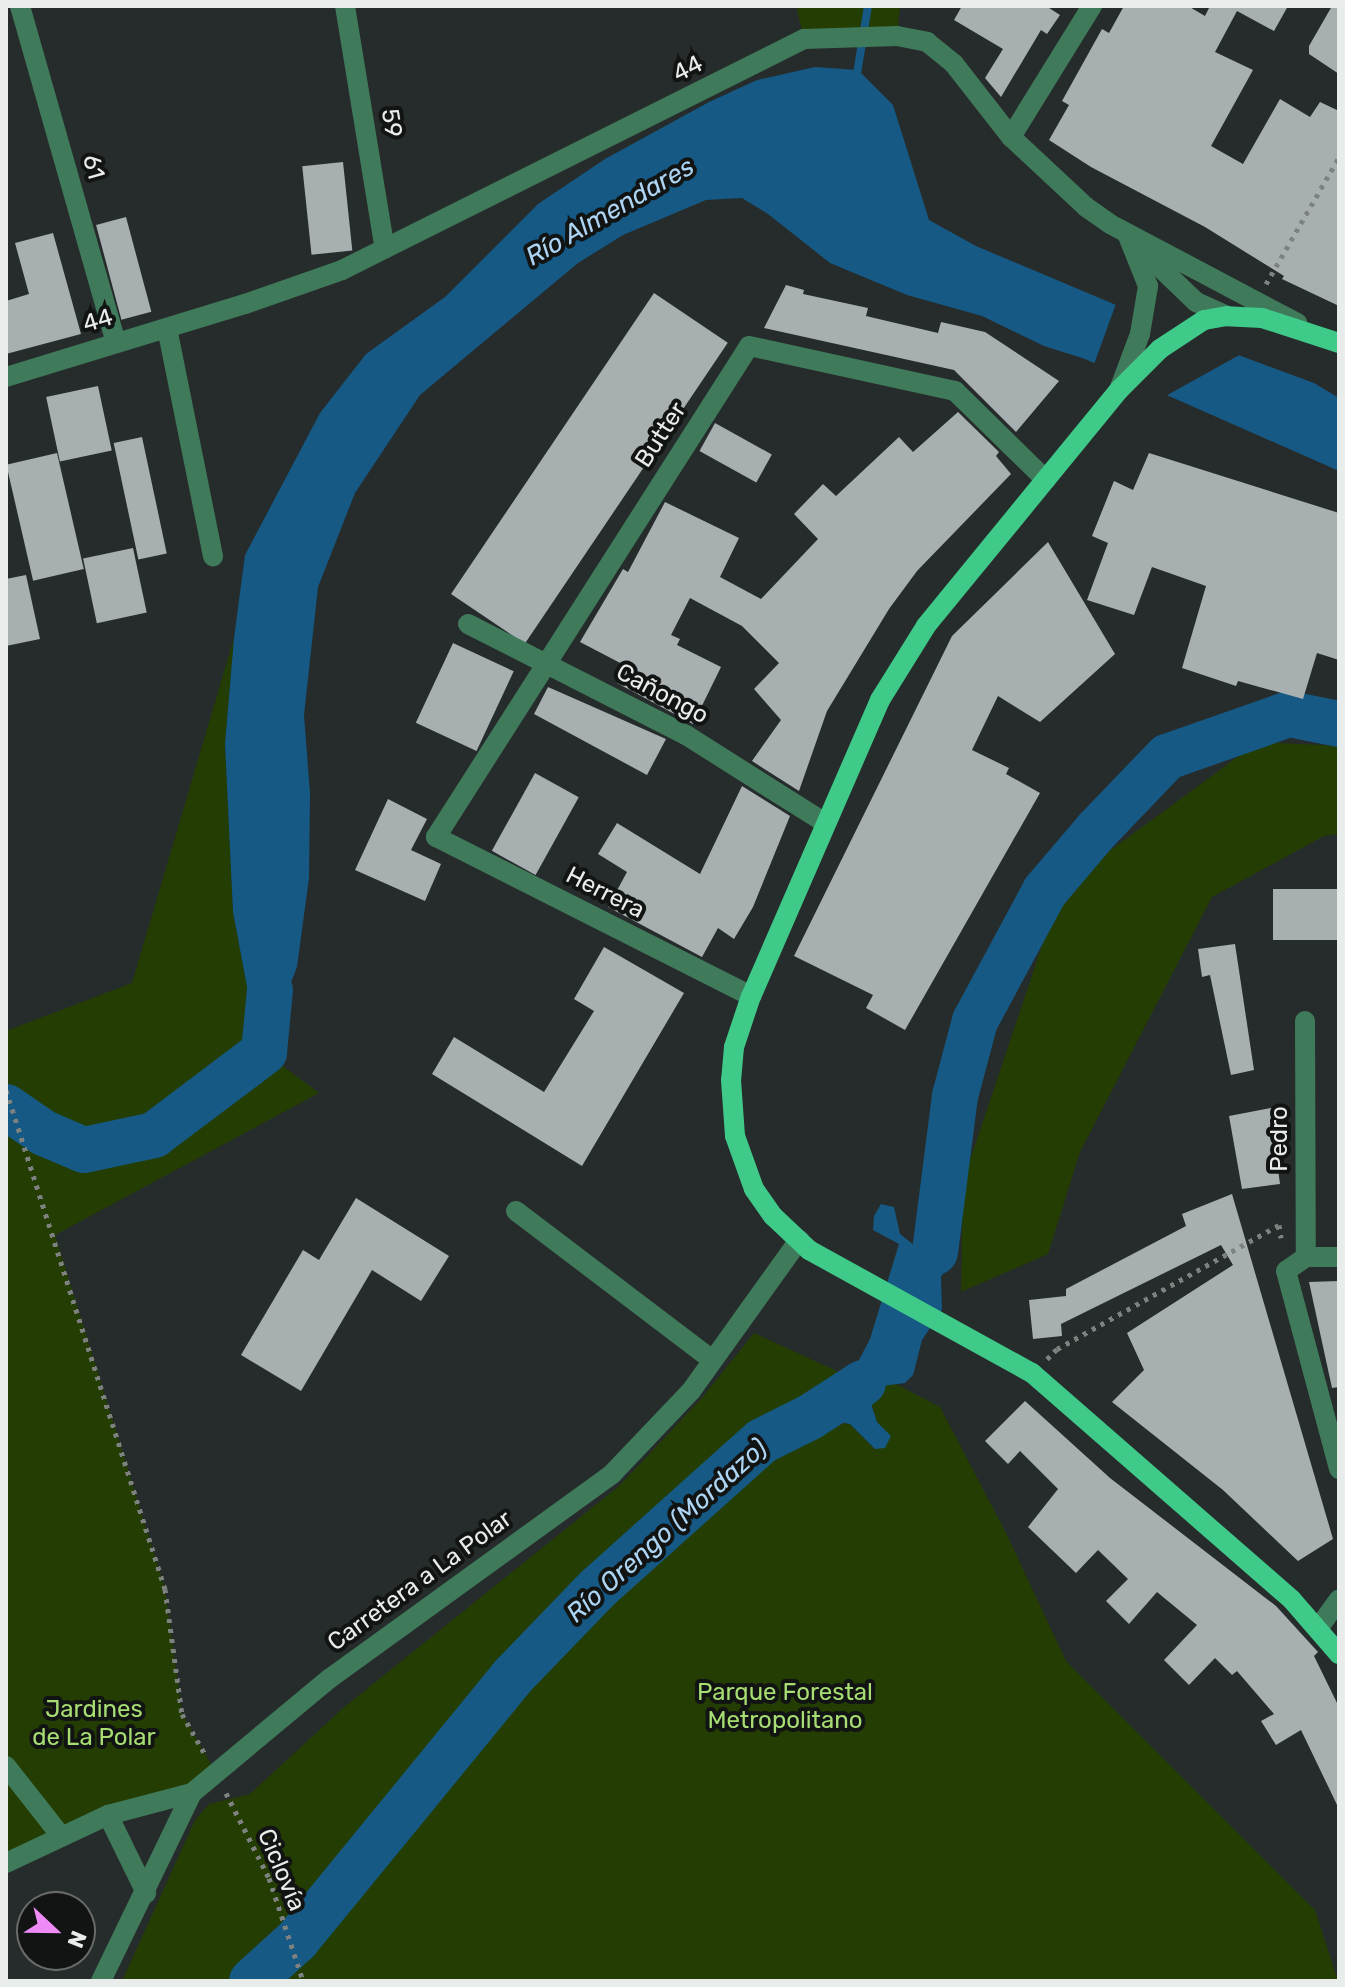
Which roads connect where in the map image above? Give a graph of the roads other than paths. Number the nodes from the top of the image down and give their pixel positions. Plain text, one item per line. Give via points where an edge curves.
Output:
1 (20, 6) edge
2 (345, 6) edge
3 (1092, 6) edge
4 (1011, 137) junction
5 (1110, 224) junction
6 (1128, 236) junction
7 (385, 249) junction
8 (1178, 261) junction
9 (1194, 310) junction
10 (167, 328) junction
11 (1336, 342) edge
12 (116, 343) junction
13 (6, 377) edge
14 (1119, 390) junction
15 (1046, 480) junction
16 (213, 556) dead end
17 (468, 624) dead end
18 (547, 662) junction
19 (825, 823) junction
20 (436, 837) joint
21 (751, 996) junction
22 (1305, 1021) dead end
23 (516, 1211) dead end
24 (799, 1240) junction
25 (1306, 1257) junction
26 (1339, 1257) edge
27 (712, 1360) junction
28 (1339, 1469) edge
29 (1339, 1599) edge
30 (1319, 1627) junction
31 (1339, 1654) edge
32 (6, 1766) edge
33 (192, 1793) junction
34 (108, 1815) junction
35 (61, 1836) junction
36 (6, 1863) edge
37 (146, 1893) junction
38 (101, 1981) edge

1 - 12 street, 61
2 - 7 street, 59
3 - 4 street
4 - 5 street, 44
4 - 7 street, 44 via 954,64 927,42 897,36 804,39
5 - 6 street
5 - 8 street, 44
6 - 9 street
6 - 14 street via 1148,286 1140,334
7 - 10 street, 44 via 342,270
8 - 9 street
8 - 11 street, 44
9 - 11 main road via 1262,318
9 - 14 main road via 1176,337
10 - 12 street, 44
10 - 16 street
12 - 13 street, 44
14 - 15 main road
15 - 18 street, Butter via 955,391 749,346
15 - 19 main road via 905,656
17 - 18 street, Cañongo
18 - 19 street, Cañongo via 686,735
18 - 20 street, Butter
19 - 21 main road
20 - 21 street, Herrera
21 - 24 main road via 734,1047 735,1136 754,1189
22 - 25 street, Pedro
23 - 27 street
24 - 27 street, Carretera a La Polar
24 - 30 main road via 821,1258 1032,1373
25 - 26 street
25 - 28 street via 1286,1271
27 - 33 street, Carretera a La Polar via 691,1391 612,1474 329,1679
29 - 30 street
30 - 31 main road
32 - 35 street
33 - 34 street
33 - 37 street, Carretera a La Polar
34 - 35 street
34 - 37 street
35 - 36 street
37 - 38 street, Carretera a La Polar

